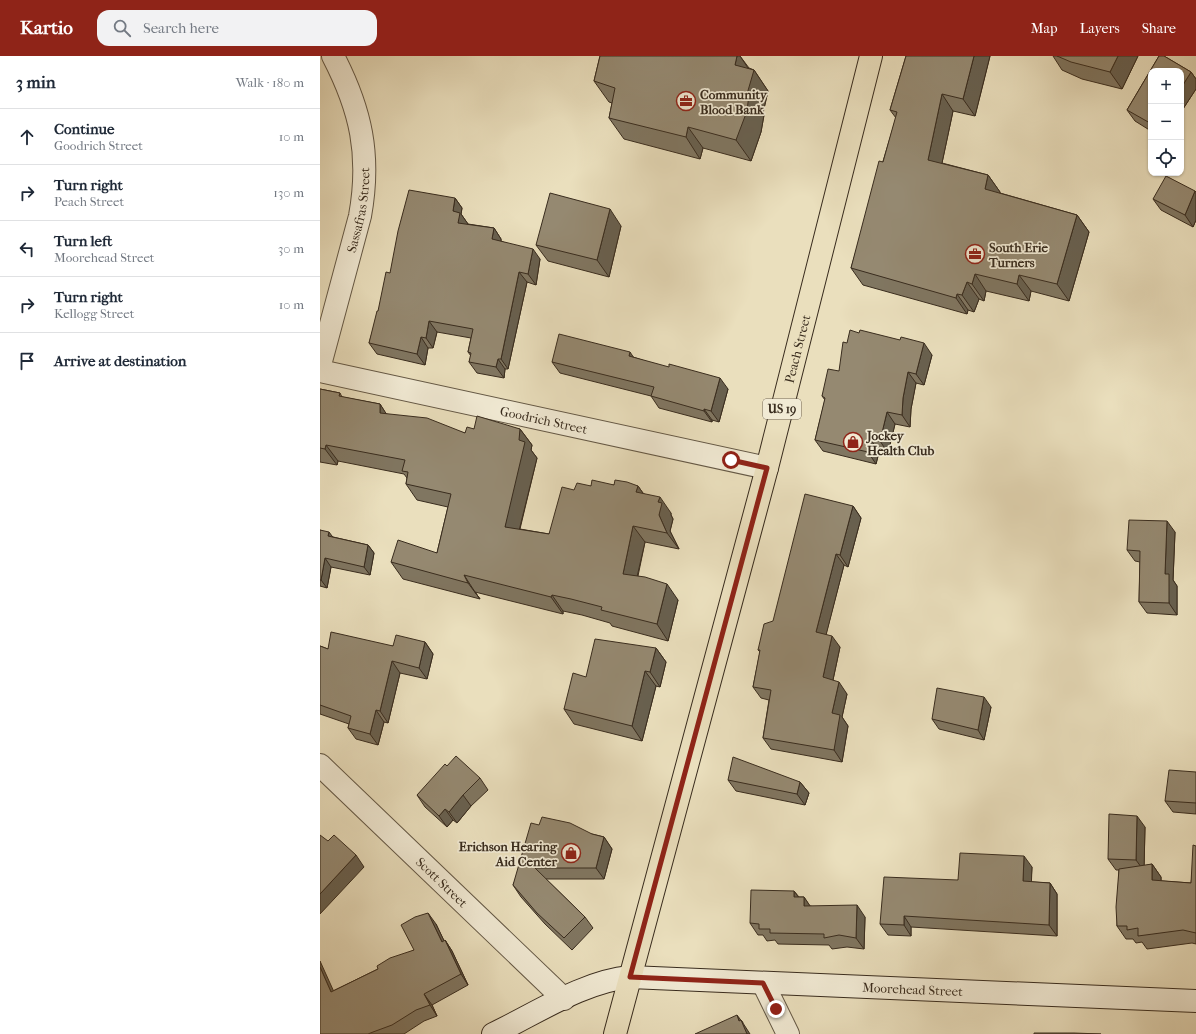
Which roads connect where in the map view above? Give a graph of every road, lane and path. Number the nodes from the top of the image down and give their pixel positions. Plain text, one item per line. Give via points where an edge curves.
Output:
1 (333, 56) edge
2 (871, 56) edge
3 (320, 365) edge
4 (320, 371) edge
5 (767, 468) junction
6 (320, 765) edge
7 (630, 977) junction
8 (763, 983) junction
9 (564, 999) junction
10 (1196, 1001) edge
11 (493, 1034) edge
12 (615, 1034) edge
13 (788, 1034) edge

1 - 3 street, Sassafras Street via 357,112 365,167 364,192 360,216
2 - 5 main road, Peach Street / US 19
4 - 5 street, Goodrich Street
5 - 7 main road, Peach Street / US 19
6 - 9 street, Scott Street
7 - 8 street, Moorehead Street
7 - 9 street, Moorehead Street via 601,982
7 - 12 main road, Peach Street / US 19
8 - 10 street, Moorehead Street
8 - 13 street
9 - 11 street, Moorehead Street

